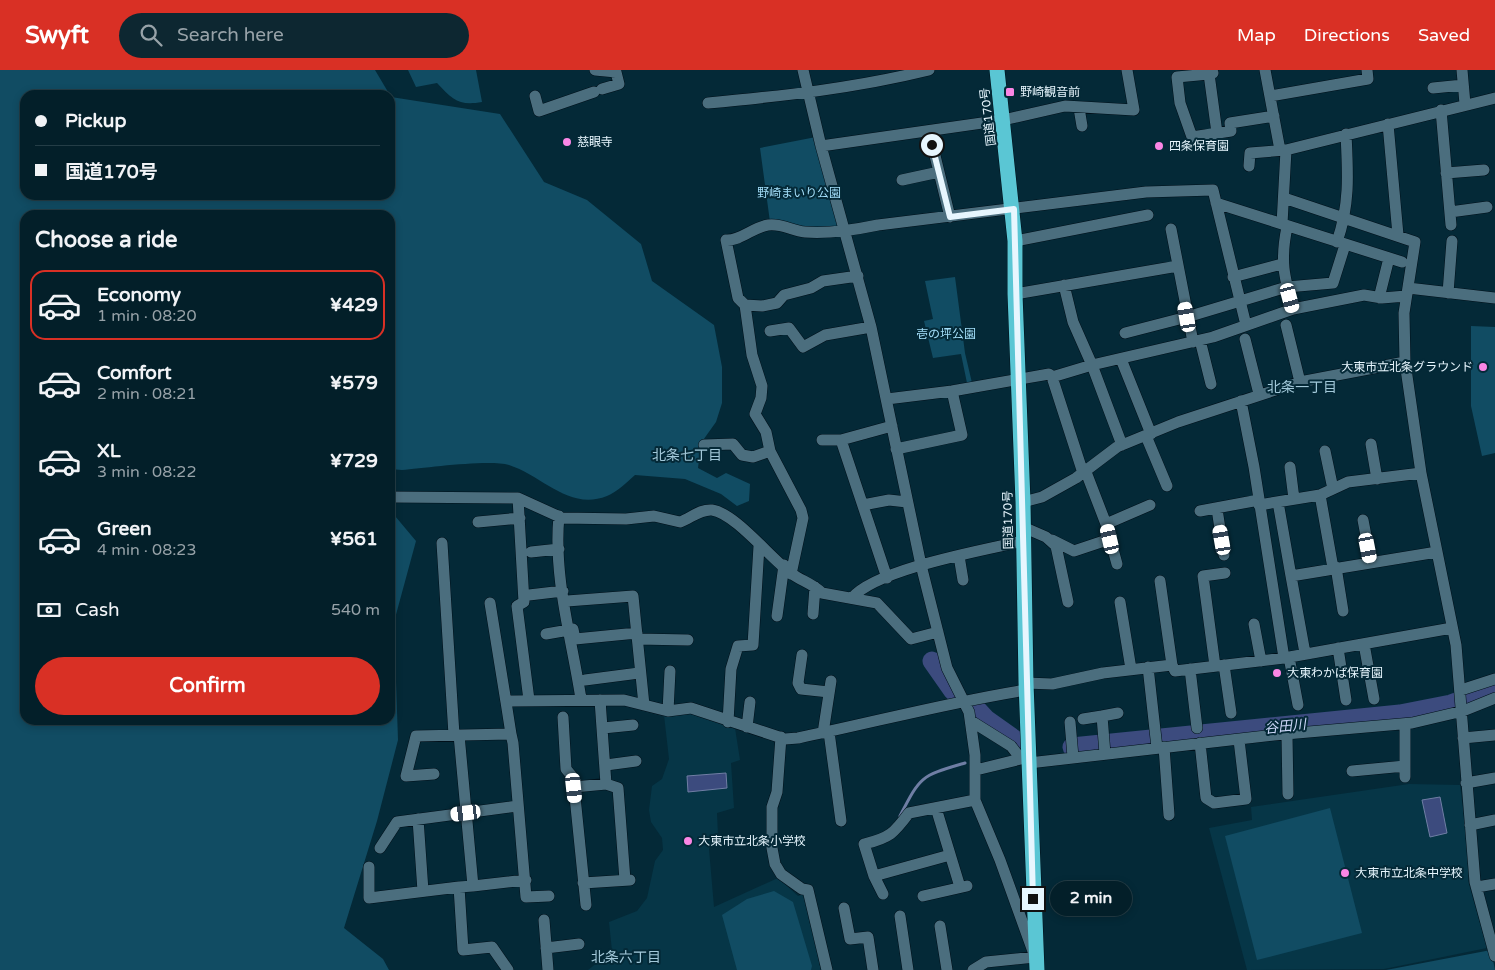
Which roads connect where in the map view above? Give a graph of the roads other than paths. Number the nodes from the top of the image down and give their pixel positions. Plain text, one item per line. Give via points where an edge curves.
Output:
1 (595, 70) edge
2 (803, 70) edge
3 (929, 70) edge
4 (997, 70) edge
5 (1127, 70) edge
6 (1265, 70) edge
7 (1366, 70) edge
8 (1462, 70) edge
9 (1211, 72) edge
10 (1463, 85) junction
11 (1433, 88) dead end
12 (808, 94) junction
13 (535, 96) dead end
14 (1270, 96) junction
15 (1495, 98) edge
16 (708, 104) dead end
17 (1465, 104) junction
18 (1079, 108) junction
19 (1441, 110) junction
20 (1274, 116) junction
21 (1003, 120) junction
22 (1388, 124) junction
23 (1082, 126) dead end
24 (929, 131) junction
25 (1217, 133) junction
26 (1346, 134) junction
27 (821, 146) junction
28 (1283, 150) junction
29 (1249, 166) dead end
30 (1484, 170) dead end
31 (939, 172) junction
32 (1446, 173) junction
33 (902, 180) dead end
34 (1284, 198) junction
35 (1216, 203) junction
36 (1487, 208) dead end
37 (1014, 209) junction
38 (1450, 212) junction
39 (1148, 216) dead end
40 (950, 217) junction
41 (1345, 218) junction
42 (1285, 225) junction
43 (1451, 225) dead end
44 (1172, 229) dead end
45 (845, 232) junction
46 (1398, 235) junction
47 (1016, 241) junction
48 (1452, 241) dead end
49 (1341, 244) junction
50 (1390, 258) junction
51 (1402, 262) dead end
52 (1282, 264) junction
53 (1178, 266) junction
54 (858, 276) junction
55 (1233, 278) junction
56 (1064, 285) junction
57 (1287, 287) junction
58 (1407, 292) junction
59 (1448, 293) junction
60 (1015, 294) junction
61 (1379, 298) junction
62 (1495, 298) edge
63 (1240, 301) junction
64 (745, 305) junction
65 (1293, 309) junction
66 (1187, 317) junction
67 (1246, 325) junction
68 (1286, 325) dead end
69 (871, 327) junction
70 (770, 331) dead end
71 (1125, 333) dead end
72 (1246, 339) dead end
73 (1197, 341) junction
74 (1121, 359) junction
75 (1405, 362) junction
76 (1092, 365) junction
77 (1052, 377) junction
78 (1018, 380) junction
79 (1300, 382) junction
80 (1211, 384) dead end
81 (952, 391) junction
82 (1259, 394) junction
83 (887, 399) junction
84 (1241, 401) junction
85 (892, 426) junction
86 (1149, 434) junction
87 (822, 440) dead end
88 (841, 440) junction
89 (1371, 444) dead end
90 (704, 445) dead end
91 (1122, 445) junction
92 (896, 449) junction
93 (770, 451) junction
94 (1325, 451) dead end
95 (1290, 467) dead end
96 (1084, 472) junction
97 (1421, 473) junction
98 (1377, 479) junction
99 (1168, 486) dead end
100 (1333, 489) junction
101 (1320, 495) junction
102 (395, 497) edge
103 (518, 498) junction
104 (1294, 499) junction
105 (907, 502) junction
106 (1023, 502) junction
107 (1278, 502) junction
108 (1259, 503) junction
109 (863, 505) junction
110 (1150, 505) dead end
111 (1217, 509) junction
112 (1200, 511) dead end
113 (520, 518) junction
114 (1363, 520) dead end
115 (559, 521) junction
116 (478, 522) dead end
117 (1106, 524) junction
118 (1024, 534) junction
119 (1110, 539) junction
120 (1052, 540) junction
121 (442, 543) dead end
122 (759, 546) junction
123 (559, 549) junction
124 (531, 552) dead end
125 (1437, 552) junction
126 (1224, 555) dead end
127 (959, 556) junction
128 (1371, 562) junction
129 (1116, 564) dead end
130 (921, 565) junction
131 (1335, 568) junction
132 (788, 570) junction
133 (1225, 573) dead end
134 (1292, 576) junction
135 (886, 578) junction
136 (964, 580) dead end
137 (1160, 581) dead end
138 (815, 587) junction
139 (529, 595) dead end
140 (565, 596) junction
141 (852, 598) junction
142 (1068, 602) dead end
143 (1120, 602) dead end
144 (490, 604) dead end
145 (1343, 611) dead end
146 (813, 614) dead end
147 (777, 616) dead end
148 (1254, 624) dead end
149 (1452, 628) junction
150 (569, 630) junction
151 (938, 632) junction
152 (546, 634) dead end
153 (638, 636) junction
154 (688, 640) dead end
155 (1364, 644) junction
156 (1338, 648) junction
157 (1305, 653) junction
158 (802, 655) dead end
159 (1286, 657) junction
160 (1261, 661) junction
161 (1172, 666) junction
162 (1219, 666) junction
163 (1148, 668) junction
164 (1131, 669) junction
165 (1190, 669) junction
166 (670, 671) dead end
167 (639, 674) junction
168 (1495, 679) edge
169 (585, 680) dead end
170 (1026, 687) junction
171 (1495, 698) edge
172 (581, 699) junction
173 (1374, 699) dead end
174 (528, 700) junction
175 (600, 700) junction
176 (964, 700) junction
177 (1346, 700) dead end
178 (506, 702) junction
179 (750, 702) dead end
180 (1462, 702) junction
181 (644, 705) junction
182 (1298, 705) dead end
183 (668, 711) junction
184 (1118, 713) dead end
185 (1231, 714) dead end
186 (1102, 716) junction
187 (563, 717) dead end
188 (1083, 718) dead end
189 (971, 721) junction
190 (728, 722) junction
191 (1070, 722) dead end
192 (1405, 724) junction
193 (633, 726) dead end
194 (746, 727) junction
195 (603, 728) junction
196 (1197, 728) dead end
197 (826, 732) junction
198 (511, 734) junction
199 (456, 735) junction
200 (1495, 735) edge
201 (1287, 736) junction
202 (781, 737) junction
203 (1463, 738) junction
204 (1239, 740) junction
205 (1158, 743) junction
206 (1200, 743) junction
207 (1104, 749) junction
208 (1073, 757) junction
209 (1026, 760) junction
210 (636, 761) dead end
211 (606, 764) junction
212 (976, 770) junction
213 (1352, 771) dead end
214 (434, 774) dead end
215 (1495, 778) edge
216 (1466, 783) junction
217 (606, 784) junction
218 (574, 788) junction
219 (1288, 794) dead end
220 (975, 800) junction
221 (518, 806) junction
222 (936, 808) junction
223 (466, 813) junction
224 (1169, 815) dead end
225 (418, 819) junction
226 (1495, 820) edge
227 (842, 821) dead end
228 (1470, 825) junction
229 (380, 848) dead end
230 (950, 855) junction
231 (369, 867) dead end
232 (874, 876) junction
233 (526, 880) junction
234 (583, 883) junction
235 (1495, 884) edge
236 (473, 886) junction
237 (459, 887) junction
238 (1477, 887) junction
239 (423, 891) junction
240 (883, 894) dead end
241 (549, 896) dead end
242 (923, 896) dead end
243 (586, 906) dead end
244 (844, 908) dead end
245 (900, 916) dead end
246 (544, 920) dead end
247 (940, 926) dead end
248 (579, 944) dead end
249 (546, 948) junction
250 (1495, 956) edge
251 (1036, 964) edge
252 (508, 970) edge
253 (548, 970) edge
254 (827, 970) edge
255 (873, 970) edge
256 (908, 970) edge
257 (947, 970) edge
258 (973, 970) edge

1 - 13 street via 616,72 619,84 539,111
2 - 12 street
3 - 12 street
4 - 21 highway, 国道170号
5 - 18 street via 1134,110
6 - 14 street
7 - 14 street via 1368,80
8 - 10 street
9 - 25 street
9 - 25 street via 1177,77 1180,103 1192,137
10 - 11 street
10 - 17 street
12 - 16 street
12 - 27 street
14 - 20 street
15 - 17 street
17 - 19 street
18 - 21 street via 1065,106
18 - 23 street
19 - 22 street
19 - 32 street
20 - 25 street via 1230,123 1231,131
20 - 28 street
21 - 24 street
21 - 37 highway, 国道170号
22 - 26 street
22 - 46 street
24 - 27 street
24 - 31 street
26 - 28 street
26 - 41 street via 1349,183
27 - 45 street
28 - 29 street via 1250,153
28 - 34 street
30 - 32 street
31 - 33 street
31 - 40 street
32 - 38 street
34 - 41 street
34 - 42 street
35 - 37 street via 1213,190 1146,192
35 - 42 street
35 - 55 street
36 - 38 street
37 - 40 street
37 - 47 highway, 国道170号
38 - 43 street
39 - 47 street
40 - 45 street
41 - 46 street
41 - 49 street
42 - 49 street
42 - 52 street
44 - 53 street
45 - 54 street
45 - 64 street via 804,232 784,225 768,225 751,230 733,241 726,240 738,298
46 - 58 street via 1415,242
47 - 60 highway, 国道170号
48 - 59 street
49 - 50 street
49 - 57 street via 1333,283
50 - 51 street
50 - 61 street
52 - 55 street
52 - 57 street
53 - 56 street
53 - 66 street
54 - 64 street via 824,281 784,296 777,303
54 - 69 street
55 - 63 street
56 - 60 street
56 - 76 street via 1073,322
57 - 63 street
57 - 65 street
58 - 59 street
58 - 61 street
58 - 75 street
59 - 62 street
60 - 78 highway, 国道170号
61 - 65 street via 1364,296
63 - 66 street
63 - 67 street
64 - 93 street via 752,355 762,386 755,414 766,432
65 - 67 street
66 - 71 street
66 - 73 street
67 - 73 street
68 - 79 street
69 - 70 street via 825,335 803,347 789,328
69 - 83 street
72 - 82 street
73 - 74 street
73 - 80 street
74 - 76 street
74 - 86 street
75 - 79 street
75 - 97 street
76 - 77 street
76 - 91 street
77 - 78 street via 1049,374
77 - 96 street
78 - 81 street
78 - 106 highway, 国道170号
79 - 82 street
81 - 83 street
81 - 92 street via 962,435
82 - 84 street
83 - 85 street
84 - 86 street
84 - 108 street
85 - 88 street
85 - 92 street
86 - 91 street
86 - 99 street
87 - 88 street
88 - 109 street
89 - 98 street
90 - 93 street via 733,444 742,455 753,456
91 - 96 street
92 - 105 street
93 - 132 street via 803,518
94 - 100 street
95 - 104 street
96 - 106 street via 1042,498
96 - 117 street
97 - 98 street
97 - 125 street
98 - 100 street via 1348,482
100 - 101 street
101 - 104 street
101 - 131 street
102 - 103 street
103 - 113 street
103 - 115 street
104 - 107 street
105 - 109 street via 889,500
105 - 130 street
106 - 118 highway, 国道170号
107 - 108 street
107 - 134 street
108 - 111 street
108 - 159 street
109 - 135 street
110 - 117 street
111 - 112 street
111 - 126 street
113 - 116 street
113 - 174 street via 524,602 517,606
114 - 128 street
115 - 122 street via 654,516 680,522 700,511 711,510 737,523
115 - 123 street
115 - 140 street
117 - 119 street
118 - 120 street
118 - 127 street
118 - 170 highway, 国道170号
119 - 120 street via 1074,551
119 - 129 street
120 - 142 street
121 - 199 street
122 - 132 street
122 - 190 street via 753,644 738,646 731,669
123 - 124 street
123 - 140 street
125 - 128 street
125 - 149 street
127 - 130 street
127 - 136 street
128 - 131 street
130 - 135 street
130 - 151 street
131 - 134 street
131 - 145 street
132 - 138 street
132 - 147 street
133 - 162 street via 1203,576
134 - 157 street
135 - 141 street via 861,587
137 - 161 street
138 - 141 street via 822,593
138 - 146 street
139 - 140 street
140 - 150 street
140 - 153 street via 575,639
140 - 153 street via 633,596
141 - 151 street via 877,604 911,639
143 - 164 street
144 - 178 street
148 - 160 street
149 - 155 street
149 - 180 street
150 - 152 street
150 - 172 street
151 - 176 street via 947,668
153 - 154 street
153 - 167 street
155 - 156 street
155 - 173 street
156 - 157 street
156 - 177 street
157 - 159 street
158 - 197 street via 798,684 801,689 830,687
159 - 160 street
159 - 182 street
160 - 162 street
161 - 163 street
161 - 165 street via 1175,670
162 - 165 street
162 - 185 street
163 - 164 street
163 - 205 street
164 - 170 street
165 - 196 street
166 - 183 street
167 - 169 street
167 - 181 street
168 - 180 street
170 - 176 street
170 - 209 highway, 国道170号
171 - 180 street
172 - 174 street
172 - 175 street
174 - 178 street
175 - 181 street via 624,700
175 - 195 street
176 - 189 street
176 - 197 street
178 - 198 street
179 - 194 street
180 - 192 street
180 - 203 street
181 - 183 street
183 - 190 street via 691,708
184 - 186 street
186 - 188 street
186 - 207 street
187 - 218 street via 566,769
189 - 209 street via 1011,746
189 - 212 street
190 - 194 street
191 - 208 street
192 - 201 street
192 - 213 street via 1405,772
193 - 195 street
194 - 202 street
195 - 211 street
197 - 202 street via 798,738
197 - 227 street
198 - 199 street
198 - 221 street
199 - 214 street via 416,736 406,776
199 - 223 street
200 - 203 street
201 - 204 street
201 - 219 street
202 - 254 street via 777,792 772,806 772,848 781,874 808,890
203 - 216 street
204 - 206 street
204 - 206 street via 1246,799 1214,802 1206,798
205 - 206 street
205 - 207 street
205 - 224 street
207 - 208 street
208 - 209 street
209 - 212 street
209 - 251 highway, 国道170号
210 - 211 street
211 - 217 street
212 - 220 street
215 - 216 street
216 - 228 street
217 - 218 street
217 - 234 street via 618,788 629,880
218 - 234 street
220 - 222 street
220 - 251 street via 1000,860
221 - 223 street
221 - 233 street
222 - 230 street
222 - 232 street via 909,812 894,833 884,840 864,844
223 - 225 street
223 - 236 street
225 - 229 street via 397,822
225 - 239 street
226 - 228 street
228 - 238 street
230 - 232 street
230 - 242 street via 963,886
231 - 239 street via 369,898
232 - 240 street
233 - 236 street
233 - 241 street via 526,897
234 - 243 street
235 - 238 street
236 - 237 street
237 - 239 street
237 - 252 street via 463,950 492,947
238 - 250 street
244 - 255 street via 850,939 868,937
245 - 256 street
246 - 249 street
247 - 257 street
248 - 249 street
249 - 253 street
251 - 258 street via 986,962

